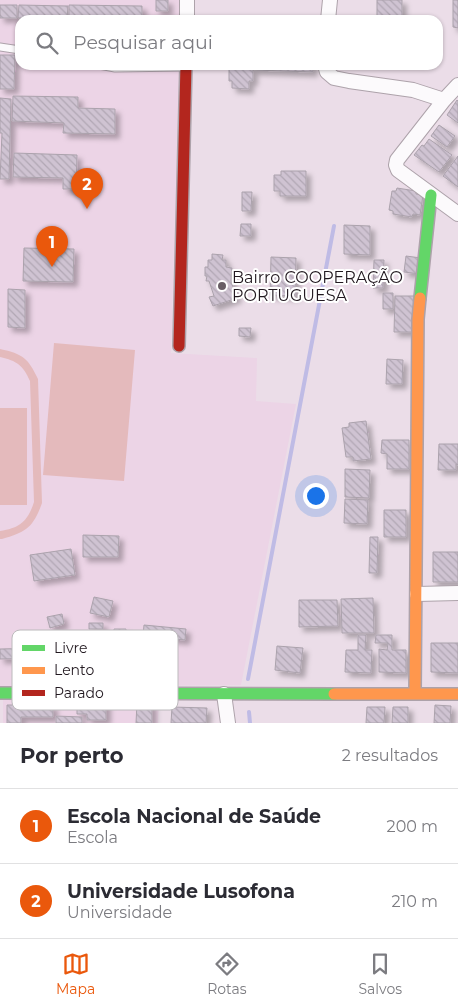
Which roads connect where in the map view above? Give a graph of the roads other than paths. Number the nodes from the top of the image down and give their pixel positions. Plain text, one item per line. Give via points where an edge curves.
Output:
1 (187, 0) edge
2 (330, 0) edge
3 (186, 15) edge
4 (328, 15) edge
5 (0, 47) edge
6 (15, 49) edge
7 (186, 70) edge
8 (327, 70) edge
9 (458, 85) edge
10 (444, 100) junction
11 (431, 195) junction
12 (458, 214) edge
13 (179, 346) dead end
14 (458, 593) edge
15 (417, 594) junction
16 (178, 694) edge
17 (224, 694) junction
18 (415, 694) junction
19 (458, 694) edge
20 (228, 723) edge

1 - 3 street
2 - 4 street
5 - 6 lane
7 - 13 street
8 - 10 street via 334,78 413,90
9 - 10 street
10 - 11 street via 396,165
11 - 12 street
11 - 15 street via 418,319
14 - 15 street
15 - 18 street
16 - 17 street
17 - 18 street
17 - 20 street
18 - 19 street

